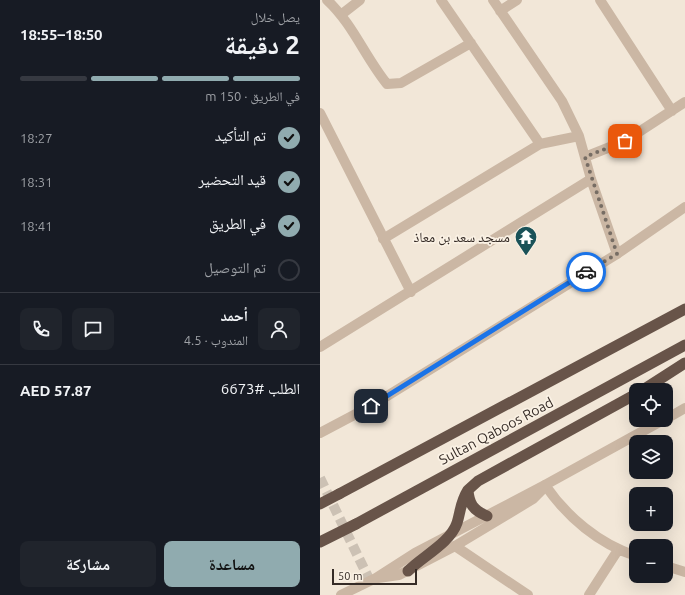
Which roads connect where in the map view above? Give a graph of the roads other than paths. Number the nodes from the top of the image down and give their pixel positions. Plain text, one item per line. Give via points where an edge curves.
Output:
1 (327, 0) edge
2 (360, 0) edge
3 (440, 0) edge
4 (493, 0) edge
5 (517, 0) edge
6 (600, 0) edge
7 (500, 11) junction
8 (342, 14) junction
9 (470, 43) junction
10 (685, 102) edge
11 (672, 111) junction
12 (320, 113) edge
13 (579, 136) junction
14 (540, 144) junction
15 (585, 157) junction
16 (591, 179) junction
17 (685, 208) edge
18 (383, 239) junction
19 (617, 254) junction
20 (411, 292) junction
21 (685, 309) edge
22 (685, 345) edge
23 (320, 347) edge
24 (685, 363) edge
25 (654, 383) edge
26 (629, 398) edge
27 (685, 408) edge
28 (673, 415) edge
29 (650, 427) edge
30 (320, 433) edge
31 (545, 485) junction
32 (468, 490) junction
33 (320, 504) edge
34 (487, 516) junction
35 (448, 536) junction
36 (320, 542) edge
37 (455, 546) junction
38 (618, 550) junction
39 (629, 554) edge
40 (673, 568) edge
41 (408, 571) junction
42 (685, 572) edge
43 (376, 578) junction
44 (341, 595) edge
45 (528, 595) edge
46 (589, 595) edge

1 - 8 street
2 - 8 street
3 - 9 street
4 - 7 street
5 - 7 street
6 - 11 street
7 - 13 street via 562,101
8 - 9 street via 387,84 400,83
9 - 14 street
10 - 11 street
11 - 15 street via 625,141
12 - 18 street
13 - 14 street
13 - 15 street
14 - 18 street
15 - 16 street
16 - 19 street
16 - 20 street
17 - 19 street
18 - 20 street
19 - 30 street via 371,406
20 - 23 street
21 - 33 highway, Sultan Qaboos Road, bridge
22 - 36 highway, Sultan Qaboos Road, bridge
24 - 25 highway
26 - 32 highway via 478,481
27 - 28 street
29 - 31 street
31 - 34 street
31 - 37 street via 533,500
31 - 38 street via 563,509 583,527
32 - 34 highway via 469,503 477,512
32 - 35 highway via 461,502 457,523
34 - 35 street
35 - 41 highway
35 - 43 street
37 - 41 street
37 - 45 street
38 - 39 street
38 - 46 street
40 - 42 street
41 - 43 street
43 - 44 street

